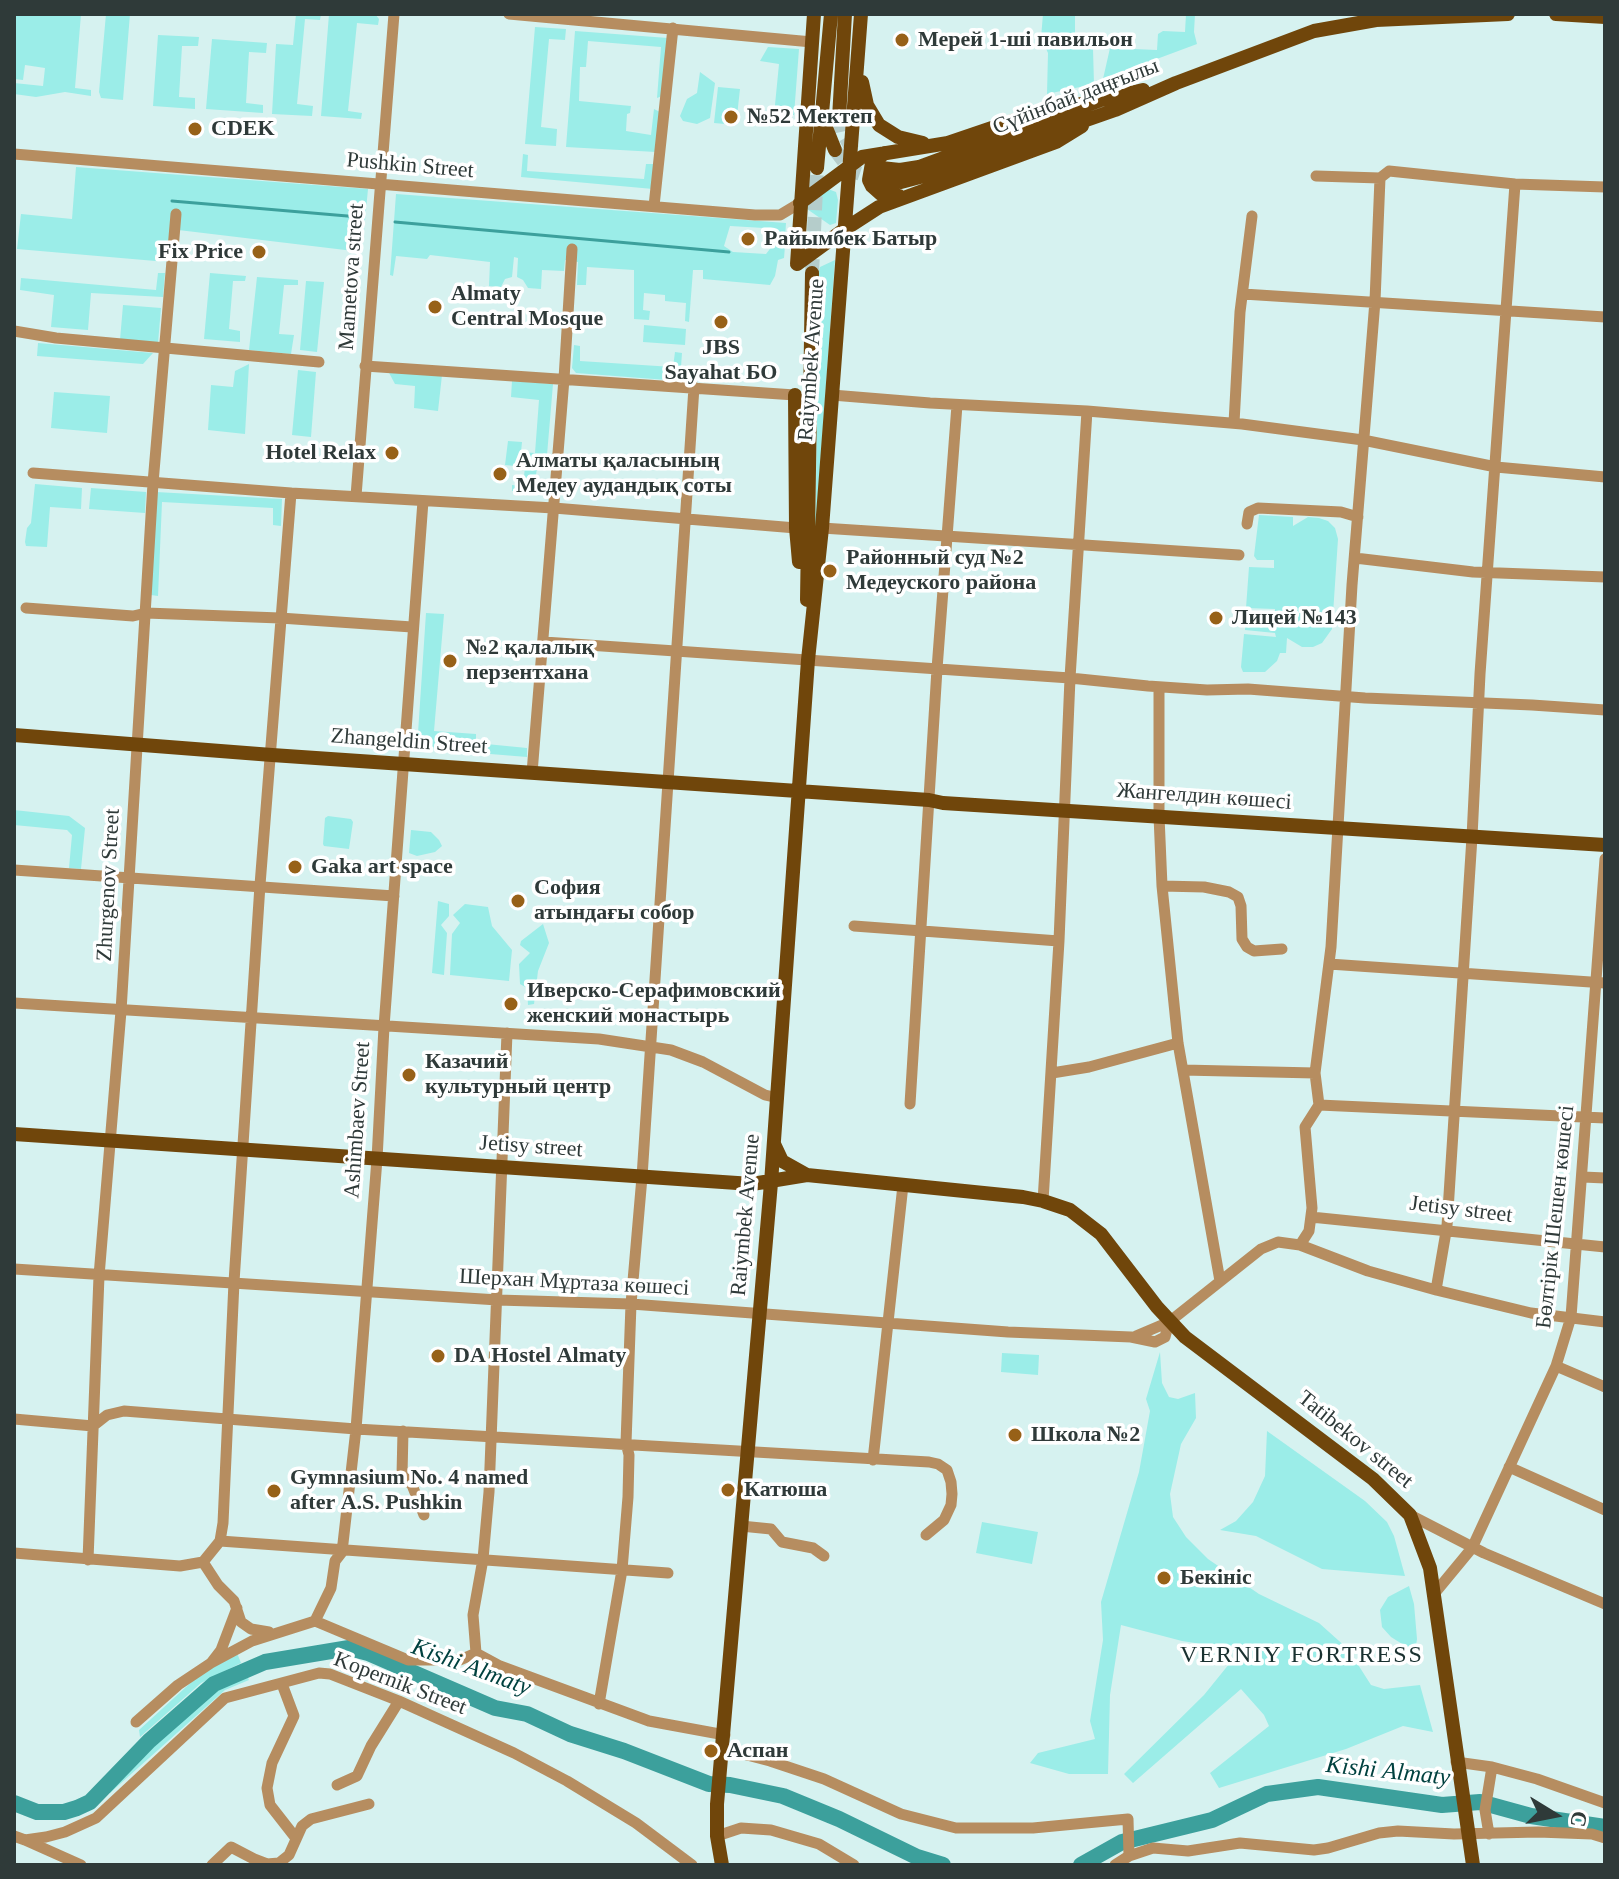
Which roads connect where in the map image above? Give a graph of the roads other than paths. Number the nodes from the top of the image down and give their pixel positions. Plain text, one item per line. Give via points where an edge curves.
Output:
1 (394, 14) edge
2 (509, 14) edge
3 (814, 14) edge
4 (831, 14) edge
5 (845, 14) edge
6 (861, 14) edge
7 (1508, 14) edge
8 (1556, 14) edge
9 (1605, 17) edge
10 (673, 28) junction
11 (860, 36) junction
12 (812, 42) junction
13 (824, 105) junction
14 (1097, 109) junction
15 (839, 118) tunnel mouth
16 (939, 144) junction
17 (835, 150) tunnel mouth
18 (889, 152) junction
19 (14, 154) edge
20 (850, 164) junction
21 (817, 168) tunnel mouth
22 (880, 174) tunnel mouth
23 (1316, 176) dead end
24 (1380, 178) junction
25 (379, 183) junction
26 (1515, 184) junction
27 (1605, 187) edge
28 (904, 196) junction
29 (800, 203) junction
30 (654, 206) junction
31 (176, 214) dead end
32 (1252, 216) dead end
33 (845, 229) junction
34 (572, 249) dead end
35 (812, 273) tunnel mouth
36 (1243, 294) junction
37 (1375, 301) junction
38 (1508, 309) junction
39 (1605, 317) edge
40 (14, 331) edge
41 (165, 348) junction
42 (319, 362) dead end
43 (365, 366) junction
44 (564, 379) junction
45 (694, 387) junction
46 (795, 395) joint
47 (832, 395) junction
48 (957, 405) junction
49 (1087, 411) junction
50 (1234, 423) junction
51 (1363, 440) junction
52 (1496, 467) junction
53 (33, 473) dead end
54 (1605, 477) edge
55 (153, 483) junction
56 (291, 493) junction
57 (356, 496) junction
58 (423, 501) junction
59 (554, 508) junction
60 (1358, 517) junction
61 (683, 519) junction
62 (1247, 524) dead end
63 (796, 528) junction
64 (822, 528) junction
65 (947, 535) junction
66 (1079, 544) junction
67 (1239, 555) dead end
68 (1355, 558) junction
69 (1488, 573) junction
70 (1605, 577) edge
71 (26, 608) dead end
72 (146, 613) junction
73 (280, 618) junction
74 (807, 625) junction
75 (412, 627) junction
76 (544, 642) junction
77 (676, 650) junction
78 (808, 660) junction
79 (937, 669) junction
80 (1070, 678) junction
81 (1159, 687) junction
82 (1345, 697) junction
83 (1480, 704) junction
84 (1605, 710) edge
85 (14, 735) edge
86 (137, 746) junction
87 (272, 755) junction
88 (405, 763) junction
89 (532, 773) junction
90 (667, 782) junction
91 (800, 792) junction
92 (929, 800) junction
93 (1064, 809) junction
94 (1159, 816) junction
95 (1338, 828) junction
96 (1472, 837) junction
97 (1605, 845) edge
98 (1605, 859) edge
99 (14, 870) edge
100 (129, 878) junction
101 (260, 885) junction
102 (1162, 886) junction
103 (394, 896) junction
104 (854, 926) dead end
105 (922, 930) junction
106 (1059, 941) junction
107 (1282, 949) dead end
108 (1329, 964) junction
109 (1462, 975) junction
110 (1601, 982) edge
111 (14, 1003) edge
112 (121, 1011) junction
113 (252, 1017) junction
114 (384, 1027) junction
115 (507, 1033) junction
116 (1178, 1043) junction
117 (649, 1047) junction
118 (1183, 1070) junction
119 (1052, 1073) junction
120 (1315, 1073) junction
121 (778, 1098) junction
122 (910, 1104) dead end
123 (1319, 1105) junction
124 (1454, 1110) junction
125 (1588, 1117) junction
126 (1605, 1118) edge
127 (14, 1134) edge
128 (112, 1141) junction
129 (774, 1144) junction
130 (244, 1150) junction
131 (377, 1159) junction
132 (500, 1167) junction
133 (807, 1175) junction
134 (642, 1177) junction
135 (1583, 1177) junction
136 (1605, 1178) edge
137 (771, 1183) junction
138 (903, 1185) junction
139 (1043, 1201) junction
140 (1311, 1217) junction
141 (1446, 1232) junction
142 (1300, 1245) junction
143 (1577, 1245) junction
144 (1605, 1247) edge
145 (14, 1269) edge
146 (99, 1276) junction
147 (1220, 1281) junction
148 (234, 1282) junction
149 (1436, 1290) junction
150 (365, 1292) junction
151 (498, 1300) junction
152 (631, 1304) junction
153 (760, 1314) junction
154 (1571, 1317) junction
155 (1169, 1322) junction
156 (1605, 1322) edge
157 (888, 1324) junction
158 (1556, 1366) junction
159 (1605, 1387) edge
160 (14, 1419) edge
161 (227, 1419) junction
162 (93, 1426) junction
163 (356, 1429) junction
164 (403, 1431) junction
165 (492, 1435) junction
166 (626, 1443) junction
167 (747, 1450) junction
168 (873, 1460) junction
169 (1509, 1467) junction
170 (1605, 1510) edge
171 (424, 1515) dead end
172 (1410, 1515) junction
173 (741, 1526) junction
174 (926, 1535) dead end
175 (220, 1541) junction
176 (1472, 1548) junction
177 (342, 1552) junction
178 (14, 1553) edge
179 (824, 1556) dead end
180 (483, 1559) junction
181 (88, 1560) junction
182 (203, 1562) junction
183 (622, 1570) junction
184 (668, 1573) dead end
185 (1434, 1594) junction
186 (1605, 1604) edge
187 (237, 1608) junction
188 (315, 1621) junction
189 (275, 1633) junction
190 (476, 1653) junction
191 (211, 1663) junction
192 (282, 1684) junction
193 (399, 1701) junction
194 (599, 1704) junction
195 (136, 1722) dead end
196 (724, 1742) junction
197 (1456, 1762) junction
198 (1492, 1767) junction
199 (337, 1785) dead end
200 (1605, 1803) edge
201 (369, 1804) dead end
202 (1467, 1834) junction
203 (1489, 1834) junction
204 (717, 1836) junction
205 (295, 1837) junction
206 (19, 1838) edge
207 (1605, 1838) edge
208 (1129, 1852) junction
209 (81, 1865) edge
210 (212, 1865) edge
211 (692, 1865) edge
212 (722, 1865) edge
213 (854, 1865) edge
214 (1115, 1865) edge
215 (1473, 1865) edge

1 - 25 street, Mametovа street
2 - 10 street
3 - 12 main road, Raiymbek Avenue
4 - 13 main road
5 - 15 main road
6 - 11 main road, Raiymbek Avenue
7 - 14 main road, Сүйінбай даңғылы via 1376,20 1314,31
8 - 9 main road
10 - 12 street
10 - 30 street
11 - 16 main road via 864,96 879,125 898,137
11 - 20 main road, Raiymbek Avenue
12 - 29 main road, Raiymbek Avenue
13 - 17 main road via 824,122
13 - 21 main road
14 - 16 main road via 1048,109
14 - 22 main road, Сүйінбай даңғылы via 921,177 901,182
14 - 28 main road via 1056,142
16 - 18 main road
18 - 20 main road
18 - 28 main road via 872,163 869,180 881,194
19 - 25 street, Pushkin Street
20 - 29 main road
20 - 33 main road, Raiymbek Avenue
23 - 24 street
24 - 26 street via 1389,171
24 - 37 street
25 - 30 street, Pushkin Street
25 - 43 street, Mametovа street
26 - 27 street
26 - 38 street
28 - 33 main road
29 - 30 street, Pushkin Street via 771,216
29 - 33 main road, Raiymbek Avenue via 797,264
31 - 41 street, Zhurgenov Street
32 - 36 street
33 - 47 main road, Raiymbek Avenue
34 - 44 street
35 - 74 main road, Raiymbek Avenue
36 - 37 street
36 - 50 street
37 - 38 street
37 - 51 street
38 - 39 street
38 - 52 street
40 - 41 street
41 - 42 street
41 - 55 street, Zhurgenov Street
43 - 44 street
43 - 57 street, Mametovа street
44 - 45 street
44 - 59 street
45 - 46 street
45 - 61 street
46 - 63 main road, Raiymbek Avenue
47 - 48 street
47 - 64 main road, Raiymbek Avenue
48 - 49 street
48 - 65 street
49 - 50 street
49 - 66 street
50 - 51 street
51 - 52 street
51 - 60 street
52 - 54 street
52 - 69 street
53 - 55 street
55 - 56 street
55 - 72 street, Zhurgenov Street
56 - 57 street
56 - 73 street
57 - 58 street
58 - 59 street
58 - 75 street, Ashimbaev Street
59 - 61 street
59 - 76 street
60 - 62 street via 1258,508 1249,512
60 - 68 street
61 - 63 street
61 - 77 street
63 - 74 main road, Raiymbek Avenue
64 - 65 street
64 - 78 main road, Raiymbek Avenue
65 - 66 street
65 - 79 street
66 - 67 street
66 - 80 street
68 - 69 street
68 - 82 street
69 - 70 street
69 - 83 street
71 - 72 street
72 - 73 street
72 - 86 street, Zhurgenov Street
73 - 75 street
73 - 87 street
74 - 78 main road, Raiymbek Avenue
75 - 88 street, Ashimbaev Street
76 - 77 street
76 - 89 street
77 - 78 street
77 - 90 street
78 - 79 street
78 - 91 main road, Raiymbek Avenue
79 - 80 street
79 - 92 street
80 - 81 street
80 - 93 street
81 - 82 street
81 - 94 street
82 - 83 street
82 - 95 street
83 - 84 street
83 - 96 street
85 - 86 main road, Zhangeldin Street
86 - 87 main road, Zhangeldin Street
86 - 100 street, Zhurgenov Street
87 - 88 main road, Zhangeldin Street
87 - 101 street
88 - 89 main road, Zhangeldin Street
88 - 103 street, Ashimbaev Street
89 - 90 main road, Zhangeldin Street
90 - 91 main road, Zhangeldin Street
90 - 117 street
91 - 92 main road, Жангелдин көшесі
91 - 121 main road, Raiymbek Avenue
92 - 93 main road, Жангелдин көшесі
92 - 105 street
93 - 94 main road, Жангелдин көшесі
93 - 106 street
94 - 95 main road, Жангелдин көшесі
94 - 102 street
95 - 96 main road, Жангелдин көшесі
95 - 108 street
96 - 97 main road, Жангелдин көшесі
96 - 109 street
98 - 110 street, Бөлтірік Шешен көшесі
99 - 100 street
100 - 101 street
100 - 112 street, Zhurgenov Street
101 - 103 street
101 - 113 street
102 - 107 street via 1229,892 1241,906 1247,947
102 - 116 street
103 - 114 street, Ashimbaev Street
104 - 105 street
105 - 106 street
105 - 122 street
106 - 119 street
108 - 109 street
108 - 120 street
109 - 110 street
109 - 124 street
110 - 125 street, Бөлтірік Шешен көшесі
111 - 112 street
112 - 113 street
112 - 128 street, Zhurgenov Street
113 - 114 street
113 - 130 street
114 - 115 street
114 - 131 street, Ashimbaev Street
115 - 117 street
115 - 132 street
116 - 118 street
116 - 119 street
117 - 121 street via 703,1062
117 - 134 street
118 - 120 street
118 - 147 street
119 - 139 street
120 - 123 street
121 - 129 main road, Raiymbek Avenue
123 - 124 street
123 - 140 street via 1305,1127
124 - 125 street
124 - 141 street
125 - 126 street
125 - 135 street, Бөлтірік Шешен көшесі
127 - 128 main road, Jetisy street
128 - 130 main road, Jetisy street
128 - 146 street, Zhurgenov Street
129 - 133 main road via 782,1161
129 - 137 main road, Raiymbek Avenue
130 - 131 main road, Jetisy street
130 - 148 street
131 - 132 main road, Jetisy street
131 - 150 street, Ashimbaev Street
132 - 134 main road, Jetisy street
132 - 151 street
133 - 137 main road, Jetisy street
133 - 138 main road, Jetisy street
134 - 137 main road, Jetisy street
134 - 152 street
135 - 136 street
135 - 143 street, Бөлтірік Шешен көшесі
137 - 153 main road, Raiymbek Avenue
138 - 139 main road, Jetisy street
138 - 157 street
139 - 155 main road, Tatibekov street via 1070,1210 1101,1234
140 - 141 street, Jetisy street
140 - 142 street
141 - 143 street, Jetisy street
141 - 149 street
142 - 147 street via 1278,1242 1261,1249
142 - 149 street
143 - 144 street, Jetisy street
143 - 154 street, Бөлтірік Шешен көшесі
145 - 146 street, Шерхан Мұртаза көшесі
146 - 148 street, Шерхан Мұртаза көшесі
146 - 162 street, Zhurgenov Street
147 - 155 street
148 - 150 street, Шерхан Мұртаза көшесі
148 - 161 street
149 - 154 street
150 - 151 street, Шерхан Мұртаза көшесі
150 - 163 street, Ashimbaev Street
151 - 152 street, Шерхан Мұртаза көшесі
151 - 165 street
152 - 153 street, Шерхан Мұртаза көшесі
152 - 166 street
153 - 157 street, Шерхан Мұртаза көшесі
153 - 167 main road, Raiymbek Avenue
154 - 156 street
154 - 158 street, Бөлтірік Шешен көшесі
155 - 157 street, Шерхан Мұртаза көшесі via 1131,1337
155 - 172 main road, Tatibekov street via 1373,1479
157 - 168 street
158 - 159 street
158 - 169 street, Бөлтірік Шешен көшесі
160 - 162 street
161 - 162 street via 124,1411
161 - 163 street
161 - 175 street
162 - 181 street, Zhurgenov Street
163 - 164 street
163 - 177 street, Ashimbaev Street
164 - 165 street
164 - 171 street via 402,1475
165 - 166 street
165 - 180 street
166 - 167 street
166 - 183 street
167 - 168 street
167 - 173 main road, Raiymbek Avenue
168 - 174 street via 938,1464 947,1470 951,1505 944,1520
169 - 170 street
169 - 176 street, Бөлтірік Шешен көшесі
172 - 176 street
172 - 185 main road, Tatibekov street
173 - 179 street via 771,1529 782,1542
173 - 196 main road, Raiymbek Avenue
175 - 177 street
175 - 182 street
176 - 185 street, Бөлтірік Шешен көшесі
176 - 186 street
177 - 180 street
177 - 188 street, Ashimbaev Street
178 - 181 street
180 - 183 street
180 - 190 street via 473,1615
181 - 182 street via 180,1566
182 - 187 street
183 - 184 street
183 - 194 street
185 - 197 main road, Tatibekov street
187 - 189 street via 241,1622 251,1629
187 - 191 street via 227,1639
188 - 189 street
188 - 190 street via 408,1660 460,1660
189 - 191 street
190 - 194 street
191 - 195 street
192 - 193 street, Kopernik Street via 330,1674
192 - 205 street via 294,1716 272,1763 267,1788 270,1805
192 - 206 street, Kopernik Street via 225,1698 96,1818 65,1832
193 - 199 street via 357,1776
193 - 211 street, Kopernik Street via 567,1781
194 - 196 street
196 - 204 main road, Raiymbek Avenue
196 - 208 street via 901,1814 956,1828 1033,1828 1128,1819
197 - 198 street
197 - 202 main road, Tatibekov street
198 - 200 street
198 - 203 street via 1485,1810
201 - 205 street via 311,1819
202 - 203 street
202 - 208 street via 1398,1831 1314,1850 1240,1843
202 - 215 main road, Tatibekov street
203 - 207 street
204 - 212 main road, Raiymbek Avenue
204 - 213 street via 741,1828 771,1830 819,1844
205 - 210 street via 289,1855 279,1863 267,1864 231,1847
206 - 209 street
208 - 214 street

